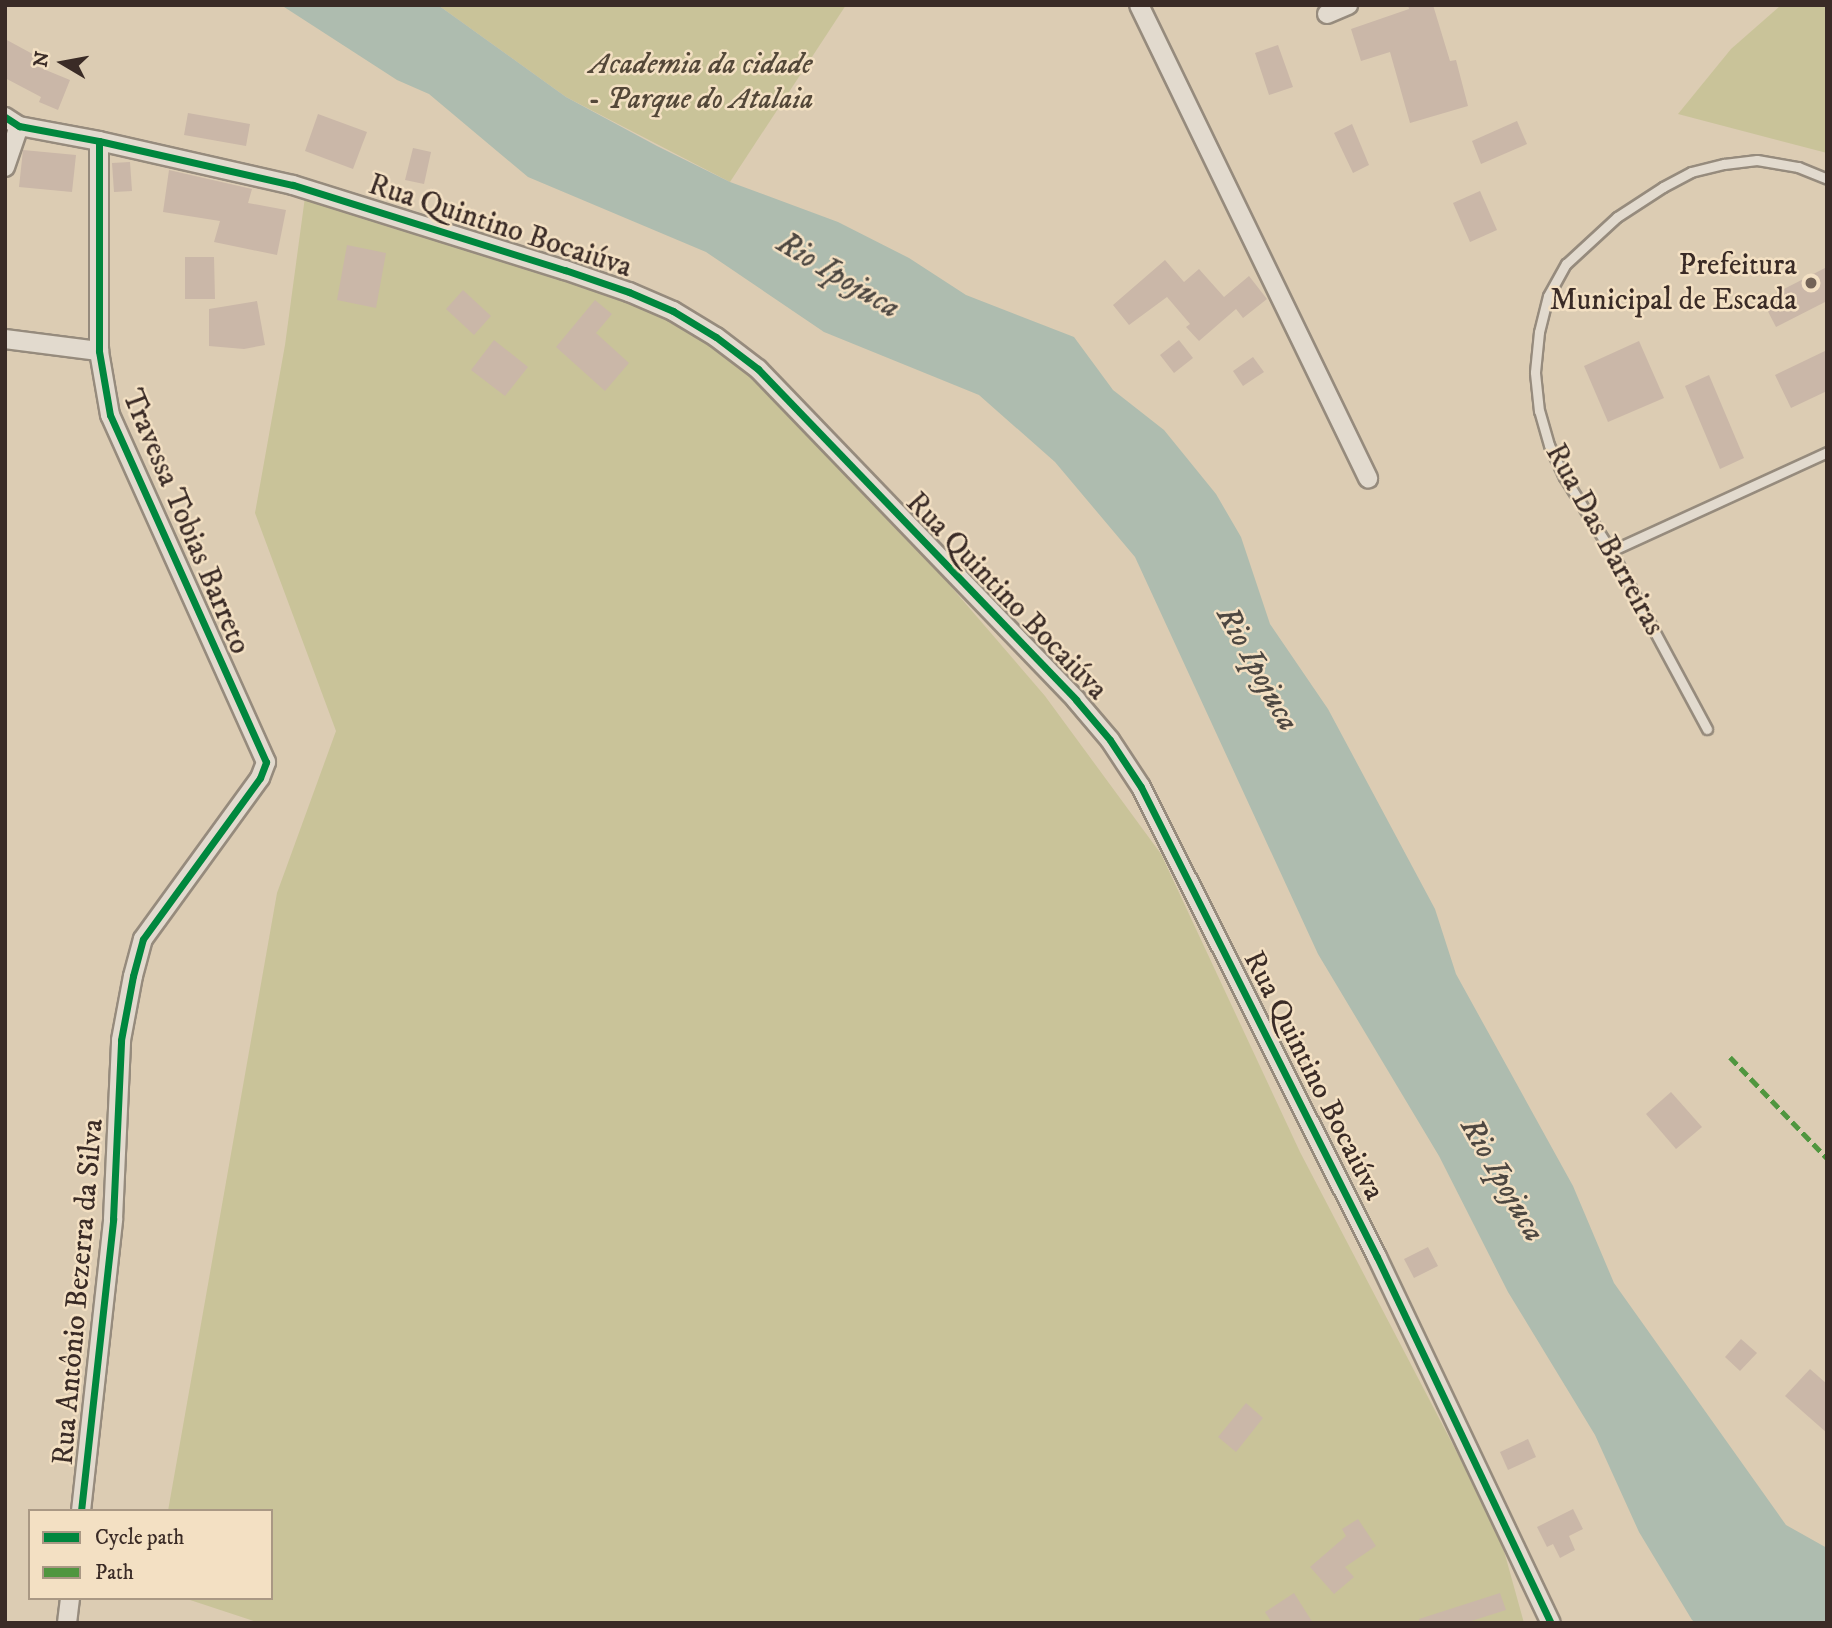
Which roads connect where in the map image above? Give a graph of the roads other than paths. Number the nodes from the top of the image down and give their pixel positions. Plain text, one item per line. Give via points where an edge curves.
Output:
1 (1139, 5) edge
2 (1348, 5) edge
3 (1327, 13) dead end
4 (12, 121) edge
5 (99, 141) junction
6 (5, 167) edge
7 (1827, 179) edge
8 (5, 339) edge
9 (99, 351) junction
10 (1827, 452) edge
11 (1368, 478) dead end
12 (1611, 551) junction
13 (1707, 729) dead end
14 (122, 1076) joint
15 (81, 1509) edge
16 (70, 1600) edge
17 (67, 1623) edge
18 (1551, 1623) edge

1 - 11 street
2 - 3 street
4 - 5 street, Rua Quintino Bocaiúva
4 - 6 street
5 - 9 street, Travessa Tobias Barreto
5 - 18 street, Rua Quintino Bocaiúva via 293,185 629,292 673,311 758,369 1076,700 1141,787 1377,1257
7 - 12 lane, Rua Das Barreiras via 1798,167 1758,160 1691,172 1617,217 1566,264 1548,296 1539,332 1535,372 1539,411 1564,477
8 - 9 street
9 - 14 street, Travessa Tobias Barreto via 103,389 118,439 266,762 260,778 143,939 121,1040
10 - 12 lane
12 - 13 lane, Rua Das Barreiras
14 - 15 street, Rua Antônio Bezerra da Silva via 113,1219
16 - 17 street

